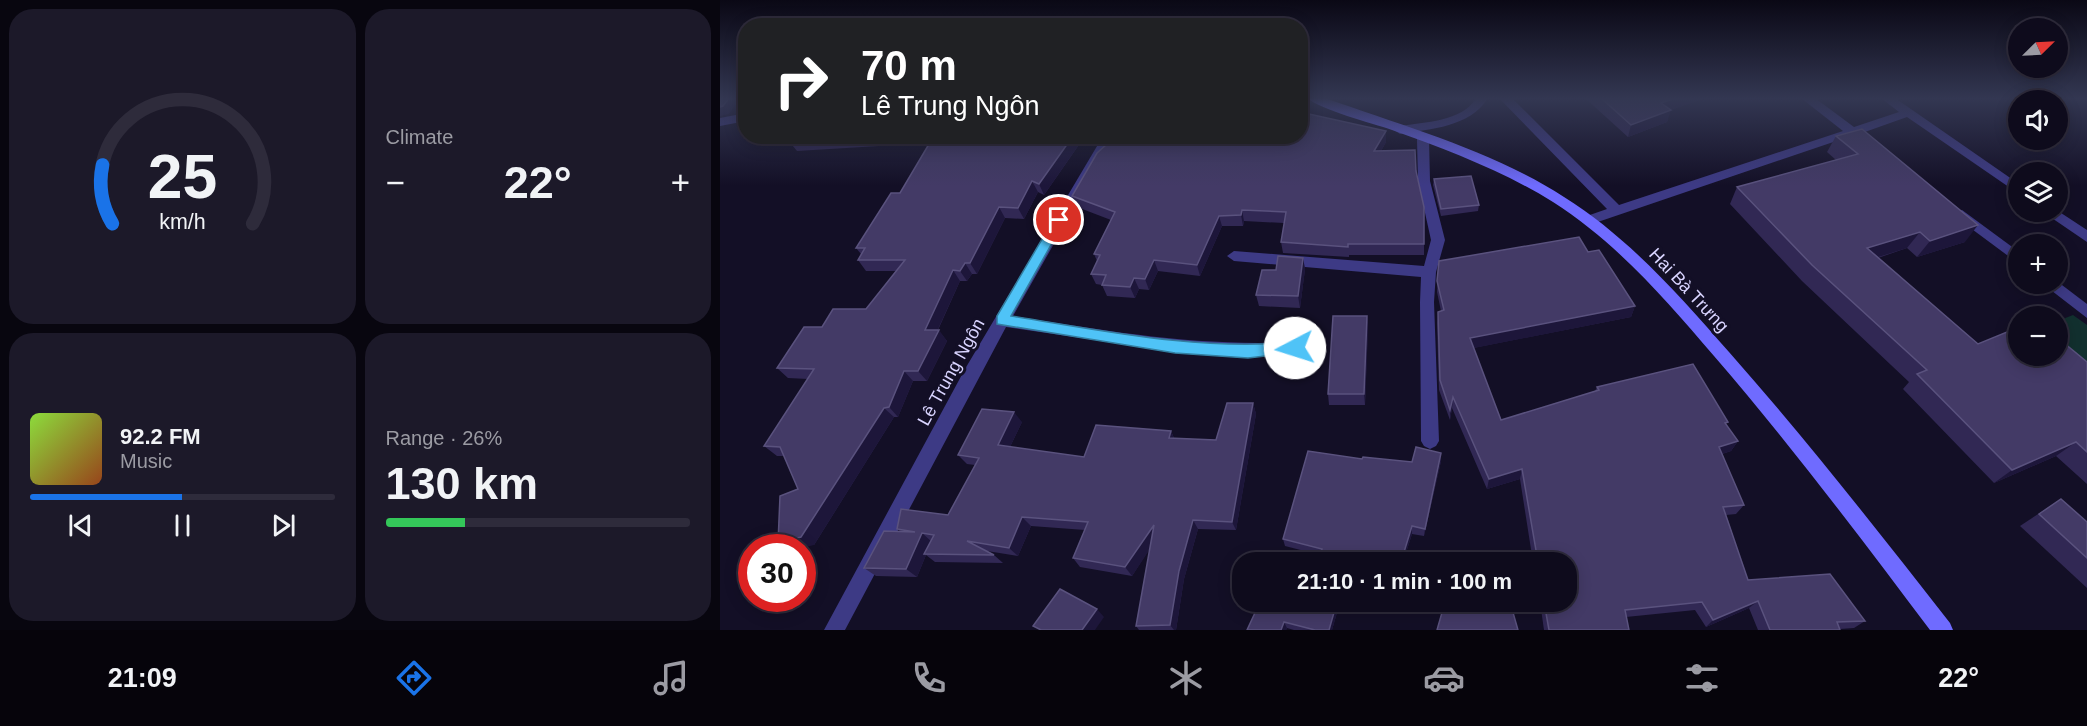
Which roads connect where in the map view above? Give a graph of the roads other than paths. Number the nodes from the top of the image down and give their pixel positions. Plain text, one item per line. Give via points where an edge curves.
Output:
1 (1393, 127) edge
2 (1414, 127) edge
3 (1534, 127) edge
4 (1848, 127) edge
5 (1867, 127) edge
6 (1929, 127) edge
7 (1400, 130) junction
8 (1854, 132) junction
9 (1423, 139) junction
10 (1104, 144) edge
11 (1872, 146) edge
12 (2008, 182) edge
13 (1955, 210) edge
14 (1617, 211) junction
15 (1589, 220) junction
16 (2065, 222) edge
17 (2087, 237) edge
18 (2008, 251) edge
19 (1234, 256) dead end
20 (1429, 272) junction
21 (2063, 294) edge
22 (2087, 312) edge
23 (1002, 320) junction
24 (1295, 348) dead end
25 (1430, 441) dead end
26 (834, 630) edge
27 (1943, 630) edge

1 - 7 main road, Hai Bà Trưng
2 - 7 street
3 - 14 street
4 - 8 street
5 - 8 street
6 - 12 street
7 - 9 main road, Hai Bà Trưng
8 - 11 street
8 - 14 street
9 - 15 main road, Hai Bà Trưng via 1528,182
9 - 20 street via 1424,181 1438,240
10 - 23 street, Lê Trung Ngôn
13 - 18 street
14 - 15 street
15 - 27 main road, Hai Bà Trưng via 1658,280 1794,438
16 - 17 street
19 - 20 street
20 - 25 street
21 - 22 street
23 - 24 street via 1175,347 1248,352
23 - 26 street, Lê Trung Ngôn

